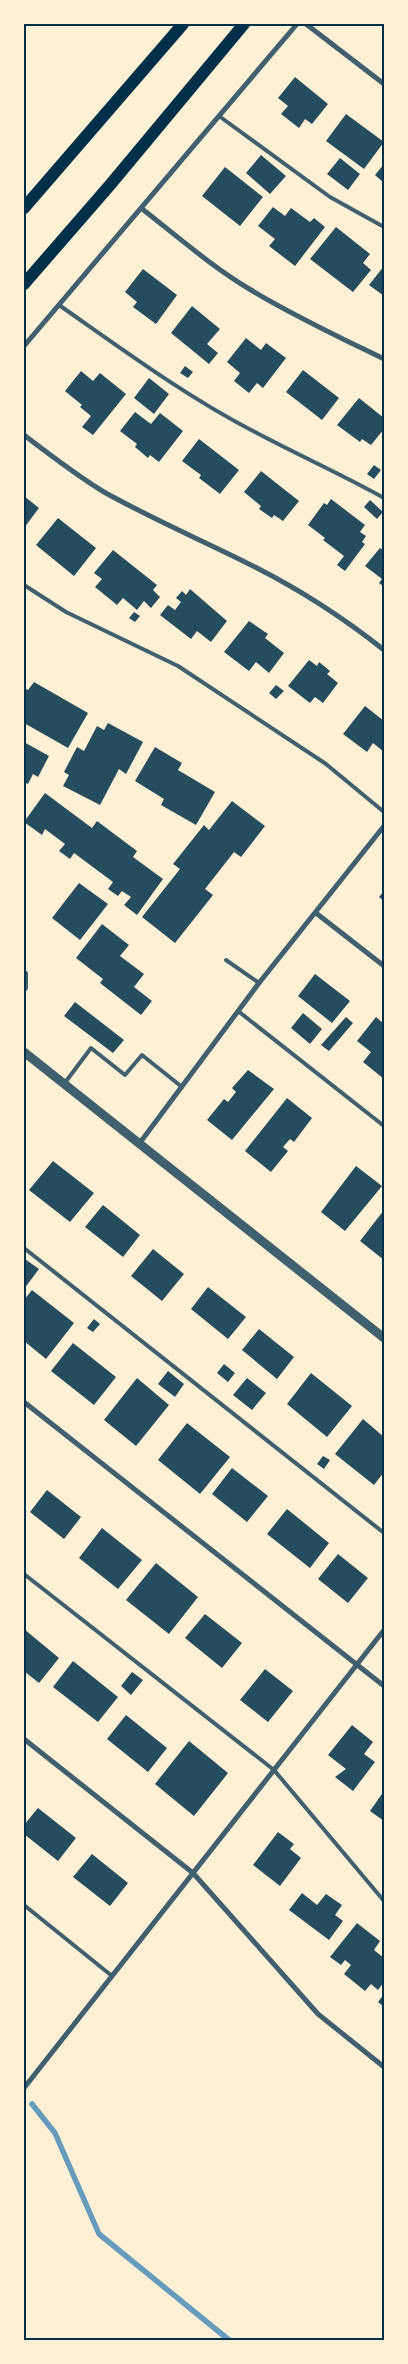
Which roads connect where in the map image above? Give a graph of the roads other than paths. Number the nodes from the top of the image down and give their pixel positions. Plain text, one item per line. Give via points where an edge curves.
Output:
1 (183, 24) edge
2 (244, 24) edge
3 (297, 24) edge
4 (306, 24) edge
5 (384, 84) edge
6 (219, 116) junction
7 (24, 208) edge
8 (141, 208) junction
9 (384, 227) edge
10 (24, 284) edge
11 (59, 305) junction
12 (24, 346) edge
13 (384, 359) edge
14 (24, 435) edge
15 (384, 498) edge
16 (24, 584) edge
17 (384, 650) edge
18 (384, 812) edge
19 (384, 826) edge
20 (316, 913) junction
21 (226, 960) dead end
22 (384, 966) edge
23 (26, 973) dead end
24 (259, 983) junction
25 (24, 991) edge
26 (238, 1011) junction
27 (24, 1052) edge
28 (64, 1084) junction
29 (182, 1087) junction
30 (384, 1126) edge
31 (139, 1144) junction
32 (24, 1248) edge
33 (384, 1338) edge
34 (24, 1402) edge
35 (384, 1533) edge
36 (24, 1574) edge
37 (384, 1630) edge
38 (358, 1664) junction
39 (384, 1686) edge
40 (24, 1739) edge
41 (274, 1770) junction
42 (193, 1873) junction
43 (384, 1902) edge
44 (24, 1905) edge
45 (112, 1976) junction
46 (384, 2066) edge
47 (24, 2088) edge

1 - 7 main road
2 - 10 main road
3 - 6 street
4 - 5 street
6 - 8 street
6 - 9 lane via 330,196
8 - 11 street
8 - 13 street via 250,290
11 - 12 street
11 - 15 lane via 157,374 252,430
14 - 17 street via 104,492 258,569 334,614
16 - 18 lane via 66,612 178,666 326,764
19 - 20 street
20 - 22 street
20 - 24 street
21 - 24 lane
23 - 25 lane
24 - 26 street
26 - 29 street
26 - 30 lane
27 - 28 street
28 - 29 lane via 90,1048 125,1075 142,1055
28 - 31 street
29 - 31 street
31 - 33 street
32 - 35 lane
34 - 38 street
36 - 41 lane
37 - 38 street
38 - 39 street
38 - 41 street
40 - 42 street
41 - 42 street
41 - 43 lane
42 - 45 street
42 - 46 street via 318,2014
44 - 45 lane
45 - 47 street

